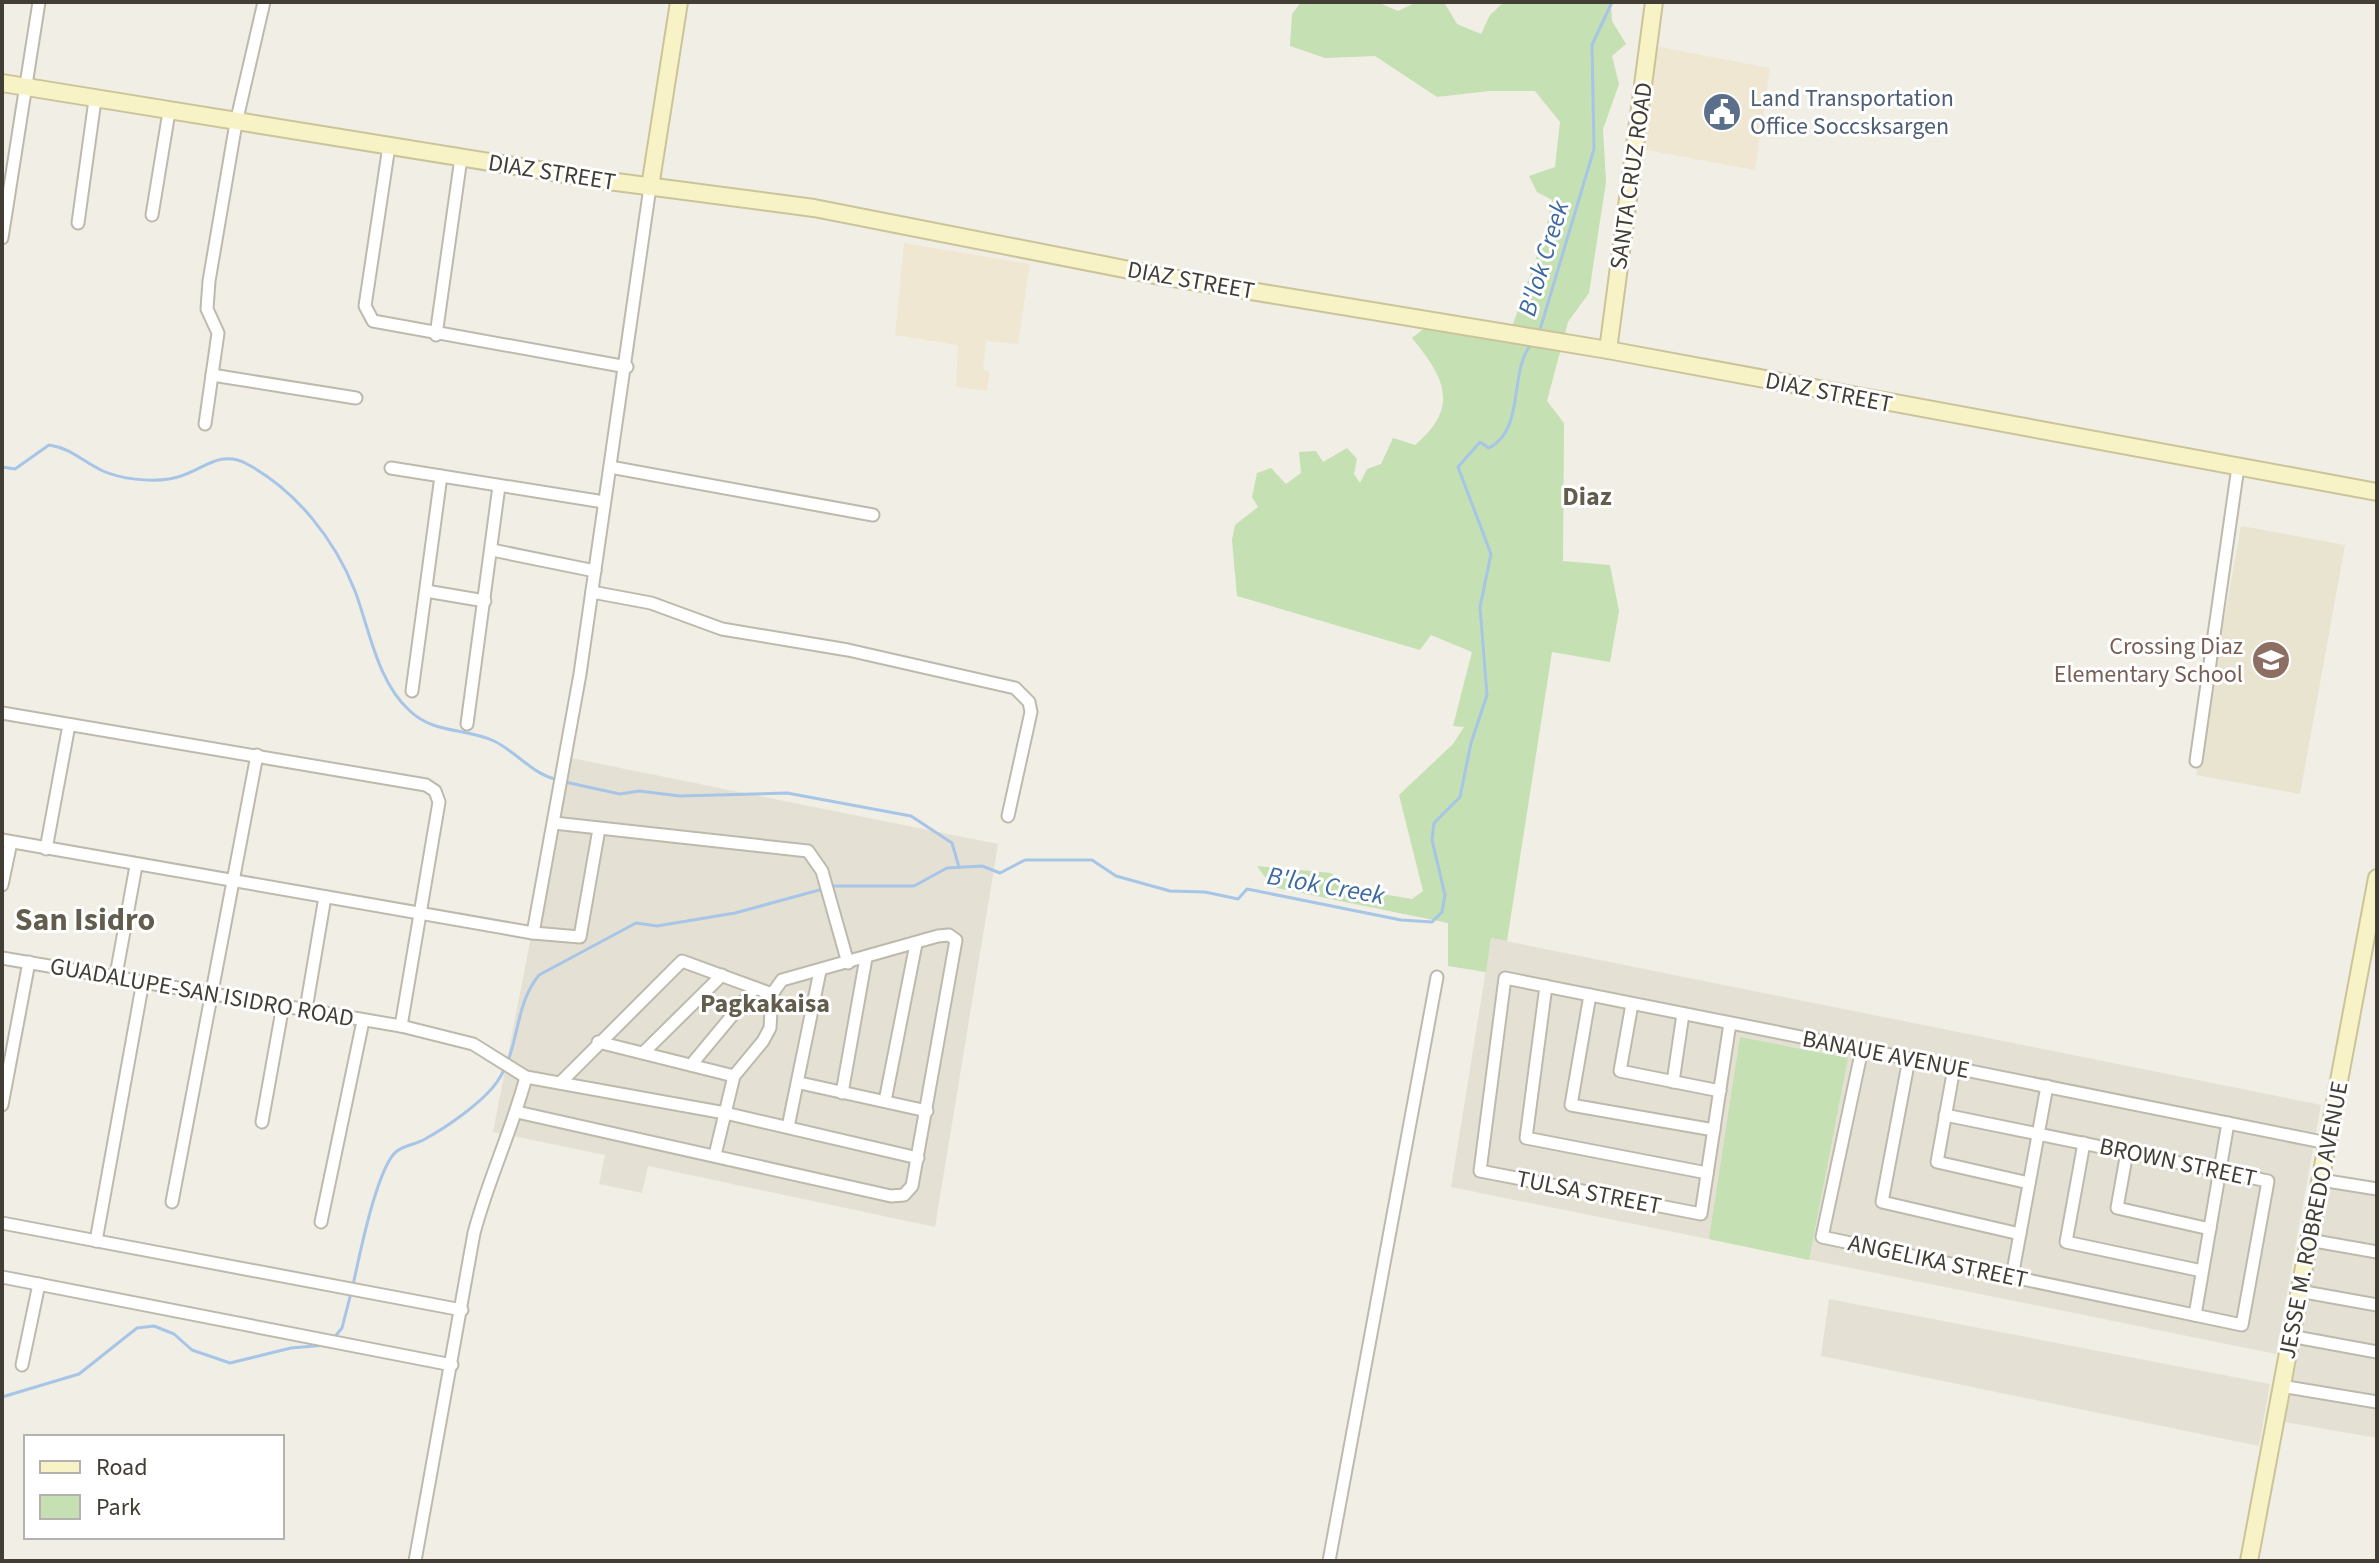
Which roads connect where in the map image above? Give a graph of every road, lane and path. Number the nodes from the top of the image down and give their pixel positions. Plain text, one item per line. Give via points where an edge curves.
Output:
1 (39, 2) edge
2 (264, 2) edge
3 (679, 2) edge
4 (1654, 2) edge
5 (2, 83) edge
6 (23, 87) junction
7 (95, 100) junction
8 (169, 112) junction
9 (236, 123) junction
10 (389, 146) junction
11 (461, 158) junction
12 (650, 187) junction
13 (152, 215) dead end
14 (78, 223) dead end
15 (2, 238) edge
16 (436, 335) junction
17 (1608, 350) junction
18 (627, 367) junction
19 (212, 375) junction
20 (356, 398) dead end
21 (205, 424) dead end
22 (610, 467) junction
23 (2238, 467) junction
24 (391, 468) dead end
25 (441, 476) junction
26 (499, 486) junction
27 (2377, 492) edge
28 (604, 502) junction
29 (873, 515) dead end
30 (492, 550) junction
31 (595, 571) junction
32 (426, 591) junction
33 (592, 592) junction
34 (485, 601) junction
35 (412, 691) dead end
36 (2, 713) edge
37 (467, 724) dead end
38 (69, 725) junction
39 (257, 755) junction
40 (2196, 761) dead end
41 (1008, 816) dead end
42 (554, 823) junction
43 (599, 829) junction
44 (7, 841) edge
45 (46, 849) junction
46 (136, 866) junction
47 (2377, 878) edge
48 (231, 882) junction
49 (2, 885) edge
50 (325, 897) junction
51 (422, 913) junction
52 (533, 933) junction
53 (916, 944) junction
54 (2, 958) edge
55 (866, 958) junction
56 (29, 962) junction
57 (848, 963) junction
58 (820, 971) junction
59 (116, 975) junction
60 (722, 975) junction
61 (1437, 977) dead end
62 (1505, 978) joint
63 (143, 981) junction
64 (1546, 986) junction
65 (755, 988) junction
66 (212, 992) junction
67 (772, 994) junction
68 (1590, 995) junction
69 (1632, 1004) junction
70 (283, 1005) junction
71 (306, 1009) junction
72 (1683, 1014) junction
73 (363, 1021) junction
74 (1730, 1023) junction
75 (401, 1026) junction
76 (598, 1042) junction
77 (1862, 1049) junction
78 (643, 1053) junction
79 (1909, 1059) junction
80 (691, 1065) junction
81 (1954, 1068) junction
82 (734, 1076) junction
83 (526, 1077) junction
84 (562, 1081) junction
85 (1673, 1082) junction
86 (800, 1083) junction
87 (2047, 1086) junction
88 (1720, 1091) junction
89 (842, 1093) junction
90 (885, 1101) junction
91 (2, 1105) edge
92 (927, 1111) junction
93 (517, 1112) junction
94 (725, 1113) junction
95 (1945, 1115) junction
96 (262, 1122) dead end
97 (2228, 1123) junction
98 (788, 1127) junction
99 (1714, 1130) junction
100 (2038, 1134) junction
101 (2084, 1143) junction
102 (2327, 1143) junction
103 (2127, 1152) junction
104 (715, 1155) junction
105 (918, 1158) junction
106 (2220, 1170) junction
107 (1707, 1173) junction
108 (2321, 1180) junction
109 (2029, 1183) junction
110 (2377, 1189) edge
111 (172, 1202) dead end
112 (321, 1222) dead end
113 (2, 1223) edge
114 (2210, 1229) junction
115 (2020, 1234) junction
116 (2309, 1240) junction
117 (96, 1241) junction
118 (2377, 1252) edge
119 (2202, 1271) junction
120 (2, 1277) edge
121 (2012, 1277) junction
122 (39, 1284) junction
123 (2299, 1291) junction
124 (2377, 1305) edge
125 (462, 1310) junction
126 (2195, 1315) junction
127 (2242, 1325) joint
128 (2290, 1336) junction
129 (2377, 1352) edge
130 (22, 1365) dead end
131 (452, 1365) junction
132 (2281, 1386) junction
133 (2377, 1402) edge
134 (415, 1561) edge
135 (1329, 1561) edge
136 (2249, 1561) edge

1 - 6 street
2 - 9 street
3 - 12 main road
4 - 17 main road, SANTA CRUZ ROAD
5 - 6 main road, DIAZ STREET
6 - 7 main road, DIAZ STREET
6 - 15 street
7 - 8 main road, DIAZ STREET
7 - 14 street
8 - 9 main road, DIAZ STREET
8 - 13 street
9 - 10 main road, DIAZ STREET
9 - 19 street via 206,302 218,333
10 - 11 main road, DIAZ STREET
10 - 16 street via 365,306 373,321
11 - 12 main road, DIAZ STREET
11 - 16 street
12 - 17 main road, DIAZ STREET via 814,208 1160,276
12 - 18 street
16 - 18 street
17 - 23 main road, DIAZ STREET
18 - 22 street
19 - 20 street
19 - 21 street
22 - 28 street
22 - 29 street
23 - 27 main road, DIAZ STREET
23 - 40 street
24 - 25 street
25 - 26 street
25 - 32 street
26 - 28 street
26 - 30 street
28 - 31 street
30 - 31 street
30 - 34 street
31 - 33 street
32 - 34 street
32 - 35 street
33 - 41 street via 651,603 722,629 848,650 1015,688 1031,712
33 - 42 street
34 - 37 street
36 - 38 street
38 - 39 street
38 - 45 street
39 - 48 street
39 - 51 street via 426,785 435,791 439,802
42 - 43 street
42 - 52 street
43 - 52 street via 580,937
43 - 57 street via 801,850 816,858
44 - 45 street
44 - 49 street
45 - 46 street
46 - 48 street
46 - 59 street
47 - 102 main road, JESSE M. ROBREDO AVENUE
48 - 50 street
48 - 66 street
50 - 51 street
50 - 71 street
51 - 52 street
51 - 75 street
53 - 55 street
53 - 90 street
53 - 92 street via 949,935 958,945
54 - 56 street, GUADALUPE-SAN ISIDRO ROAD
55 - 57 street
55 - 89 street
56 - 59 street, GUADALUPE-SAN ISIDRO ROAD
56 - 91 street
57 - 58 street
58 - 67 street via 786,977
58 - 86 street
59 - 63 street, GUADALUPE-SAN ISIDRO ROAD
60 - 65 street
60 - 76 street via 688,960 677,963
60 - 78 street
61 - 135 street
62 - 64 street, BANAUE AVENUE
62 - 107 street, TULSA STREET via 1480,1171 1701,1214
63 - 66 street, GUADALUPE-SAN ISIDRO ROAD
63 - 117 street
64 - 68 street, BANAUE AVENUE
64 - 107 street via 1526,1138
65 - 67 street
65 - 80 street
66 - 70 street, GUADALUPE-SAN ISIDRO ROAD
66 - 111 street
67 - 82 street via 770,1028
68 - 69 street, BANAUE AVENUE
68 - 99 street via 1571,1105
69 - 72 street, BANAUE AVENUE
69 - 85 street via 1620,1071
70 - 71 street, GUADALUPE-SAN ISIDRO ROAD
70 - 96 street
71 - 73 street, GUADALUPE-SAN ISIDRO ROAD
72 - 74 street, BANAUE AVENUE
72 - 85 street
73 - 75 street, GUADALUPE-SAN ISIDRO ROAD
73 - 112 street
74 - 77 street, BANAUE AVENUE
74 - 88 street, TULSA STREET
75 - 83 street, GUADALUPE-SAN ISIDRO ROAD via 473,1044
76 - 78 street
76 - 84 street
77 - 79 street, BANAUE AVENUE
77 - 121 street, ANGELIKA STREET via 1822,1237
78 - 80 street
79 - 81 street, BANAUE AVENUE
79 - 115 street via 1882,1202
80 - 82 street
81 - 87 street, BANAUE AVENUE
81 - 95 street
82 - 94 street
83 - 84 street
83 - 93 street
84 - 94 street
85 - 88 street
86 - 89 street
86 - 98 street
87 - 97 street, BANAUE AVENUE
87 - 100 street
88 - 99 street, TULSA STREET
89 - 90 street
90 - 92 street
92 - 105 street
93 - 104 street
93 - 125 street via 480,1209
94 - 98 street
94 - 104 street
95 - 100 street, BROWN STREET
95 - 109 street via 1937,1162
97 - 102 street, BANAUE AVENUE
97 - 106 street
98 - 105 street
99 - 107 street, TULSA STREET
100 - 101 street, BROWN STREET
100 - 109 street
101 - 103 street, BROWN STREET
101 - 119 street via 2066,1242
102 - 108 main road, JESSE M. ROBREDO AVENUE
103 - 106 street, BROWN STREET
103 - 114 street via 2117,1208
104 - 105 street via 899,1197 912,1186
106 - 114 street
106 - 127 street, BROWN STREET via 2268,1181
108 - 110 street
108 - 116 main road, JESSE M. ROBREDO AVENUE
109 - 115 street
113 - 117 street
114 - 119 street
115 - 121 street
116 - 118 street
116 - 123 main road, JESSE M. ROBREDO AVENUE
117 - 125 street
119 - 126 street
120 - 122 street
121 - 126 street, ANGELIKA STREET
122 - 130 street
122 - 131 street
123 - 124 street
123 - 128 main road, JESSE M. ROBREDO AVENUE
125 - 131 street
126 - 127 street, ANGELIKA STREET
128 - 129 street
128 - 132 main road, JESSE M. ROBREDO AVENUE
131 - 134 street
132 - 133 street
132 - 136 main road, JESSE M. ROBREDO AVENUE

